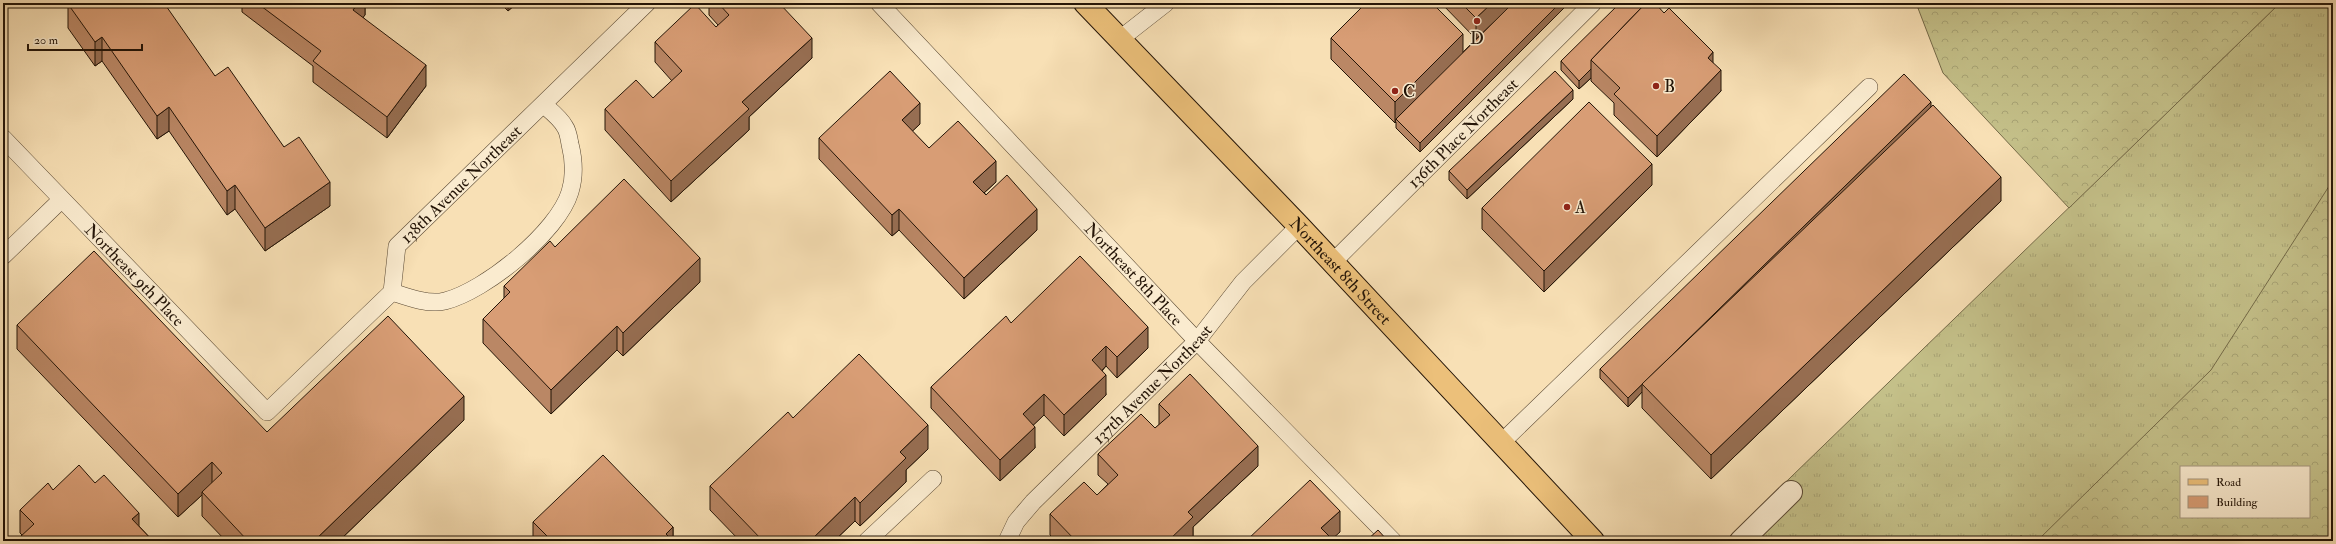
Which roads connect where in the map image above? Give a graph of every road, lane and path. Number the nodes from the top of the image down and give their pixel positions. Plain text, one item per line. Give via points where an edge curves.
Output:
1 (647, 3) edge
2 (879, 3) edge
3 (1085, 3) edge
4 (1166, 3) edge
5 (1593, 3) edge
6 (1120, 39) junction
7 (1869, 87) dead end
8 (544, 105) junction
9 (3, 138) edge
10 (61, 200) junction
11 (1299, 226) junction
12 (3, 256) edge
13 (1333, 262) junction
14 (392, 292) junction
15 (1197, 341) junction
16 (1501, 443) junction
17 (932, 479) dead end
18 (1791, 492) dead end
19 (2022, 535) dead end
20 (867, 541) edge
21 (1007, 541) edge
22 (1393, 541) edge
23 (1593, 541) edge
24 (1741, 541) edge
25 (2016, 541) edge

1 - 8 lane, 138th Avenue Northeast
2 - 15 lane, Northeast 8th Place
3 - 6 main road, Northeast 8th Street
4 - 6 lane
5 - 13 lane, 136th Place Northeast
6 - 11 main road, Northeast 8th Street
7 - 16 lane
8 - 14 lane, 138th Avenue Northeast via 397,246
8 - 14 lane via 566,127 575,162 570,193 556,219 500,272 469,291 444,301 416,299
9 - 10 lane, Northeast 9th Place
10 - 12 lane
10 - 14 lane, Northeast 9th Place via 267,412
11 - 13 main road, Northeast 8th Street
11 - 15 lane, 137th Avenue Northeast via 1243,282
13 - 16 main road, Northeast 8th Street
15 - 21 lane, 137th Avenue Northeast via 1033,502 1016,522
15 - 22 lane, Northeast 8th Place
16 - 23 main road, Northeast 8th Street
17 - 20 lane
18 - 24 street
19 - 25 path

